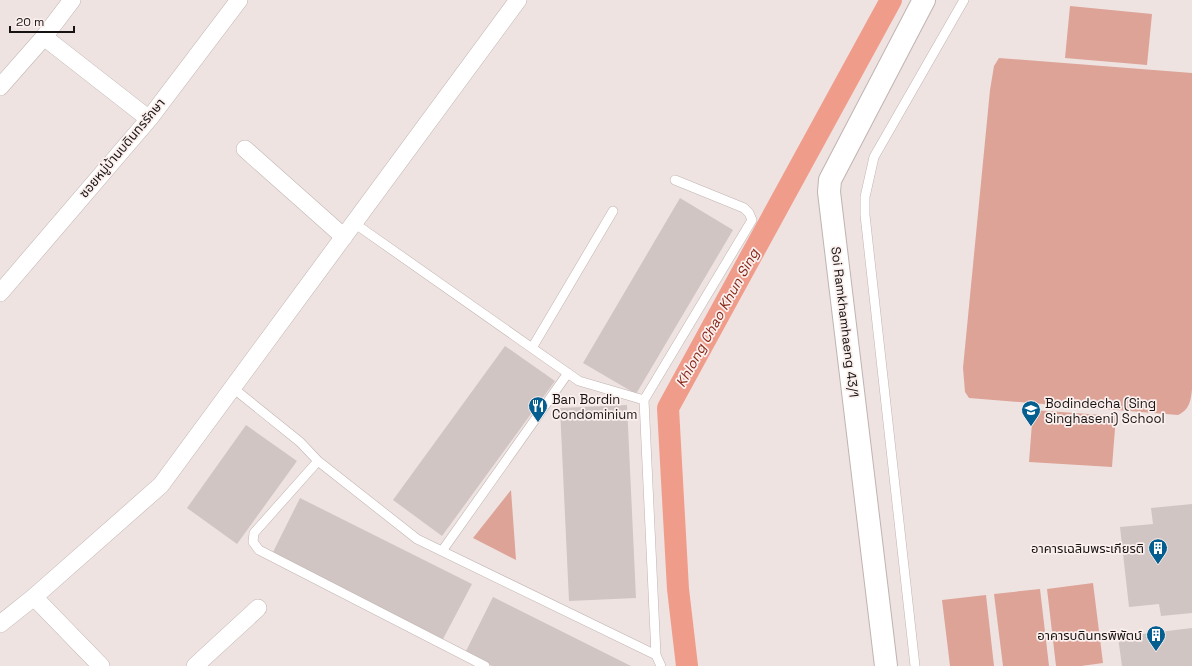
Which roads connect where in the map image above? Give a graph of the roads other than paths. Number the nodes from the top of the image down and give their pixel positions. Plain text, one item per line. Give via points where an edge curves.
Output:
1 (72, 0) edge
2 (239, 0) edge
3 (518, 0) edge
4 (924, 0) edge
5 (964, 0) edge
6 (44, 37) junction
7 (0, 87) edge
8 (149, 118) junction
9 (245, 149) dead end
10 (675, 180) dead end
11 (614, 211) dead end
12 (354, 223) junction
13 (344, 237) junction
14 (0, 293) edge
15 (532, 348) junction
16 (568, 373) junction
17 (233, 388) junction
18 (644, 400) junction
19 (318, 461) junction
20 (442, 552) junction
21 (34, 597) junction
22 (258, 608) dead end
23 (0, 624) edge
24 (656, 655) junction
25 (101, 666) edge
26 (195, 666) edge
27 (485, 666) edge
28 (661, 666) edge
29 (886, 666) edge
30 (915, 666) edge

1 - 6 street
2 - 8 street, ซอยหมู่บ้านบดินทรรักษา
3 - 12 street
4 - 29 street, Soi Ramkhamhaeng 43/1 via 830,180 829,192
5 - 30 lane via 874,157 865,197
6 - 7 street
6 - 8 street
8 - 14 street, ซอยหมู่บ้านบดินทรรักษา
9 - 13 street
10 - 18 lane via 744,208 752,220
11 - 15 lane
12 - 13 street
12 - 15 lane
13 - 17 street
15 - 16 lane
16 - 18 lane via 579,381
16 - 20 lane
17 - 19 lane via 300,442
17 - 21 street via 161,485
18 - 24 lane
19 - 20 lane via 417,539
19 - 27 lane via 254,534 253,542 258,550
20 - 24 lane
21 - 23 street
21 - 25 street
22 - 26 street
24 - 28 lane

